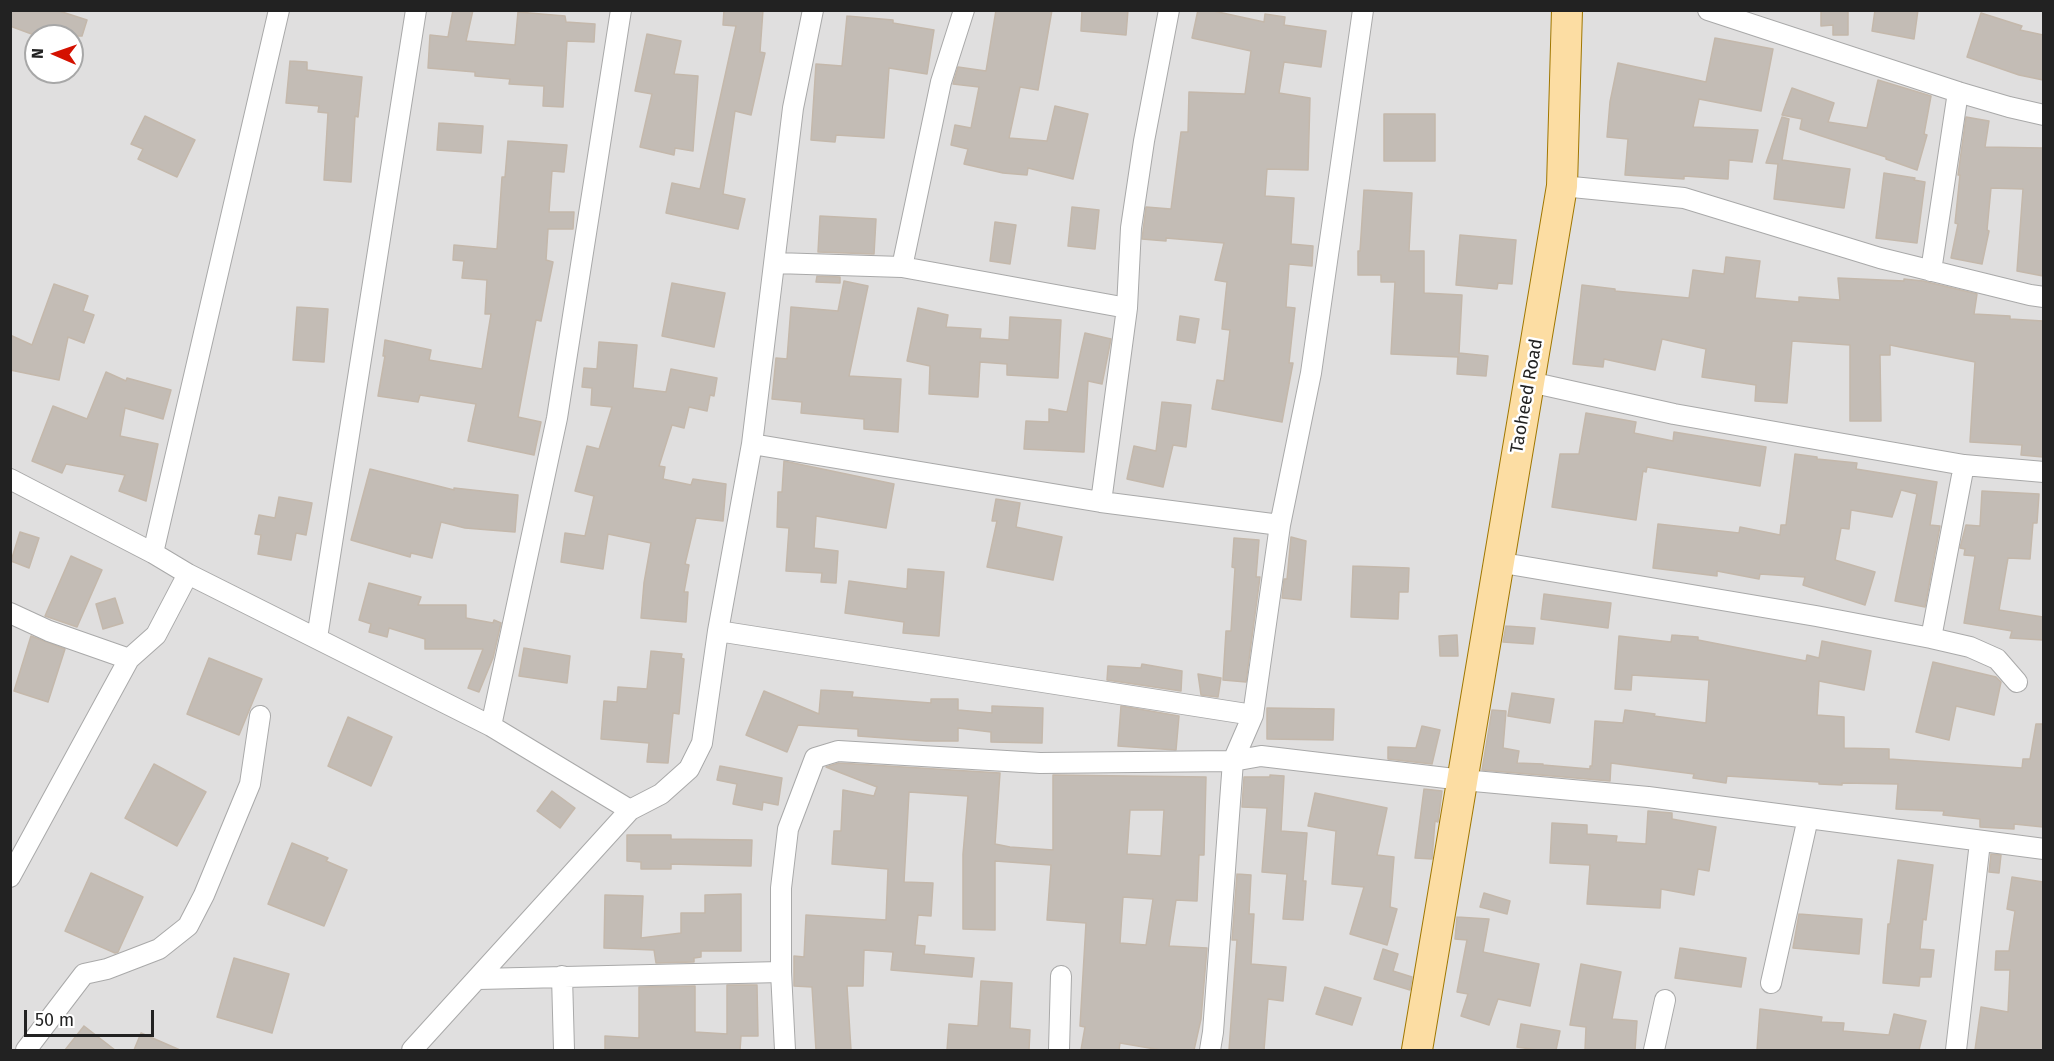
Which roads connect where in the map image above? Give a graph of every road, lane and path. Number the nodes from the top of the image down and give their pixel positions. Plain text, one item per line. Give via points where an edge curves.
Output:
1 (279, 10) edge
2 (416, 10) edge
3 (621, 10) edge
4 (813, 10) edge
5 (964, 10) edge
6 (1169, 10) edge
7 (1363, 10) edge
8 (1567, 10) edge
9 (1708, 10) edge
10 (1958, 92) junction
11 (2043, 115) edge
12 (1562, 186) junction
13 (775, 263) junction
14 (902, 267) junction
15 (1930, 271) junction
16 (2043, 297) edge
17 (1127, 308) junction
18 (1530, 382) junction
19 (752, 444) junction
20 (1964, 465) junction
21 (2043, 472) edge
22 (10, 479) edge
23 (1101, 502) junction
24 (1280, 525) junction
25 (153, 553) junction
26 (1497, 562) junction
27 (188, 574) junction
28 (10, 613) edge
29 (718, 631) junction
30 (317, 638) junction
31 (1931, 638) junction
32 (129, 659) junction
33 (2017, 682) dead end
34 (1253, 715) junction
35 (260, 716) dead end
36 (491, 726) junction
37 (1233, 761) junction
38 (1463, 780) junction
39 (630, 810) junction
40 (1808, 818) junction
41 (1980, 842) junction
42 (2043, 849) edge
43 (10, 877) edge
44 (781, 972) junction
45 (1061, 975) dead end
46 (562, 976) junction
47 (478, 979) junction
48 (1771, 983) dead end
49 (1665, 1000) dead end
50 (26, 1050) edge
51 (412, 1050) edge
52 (564, 1050) edge
53 (785, 1050) edge
54 (1059, 1050) edge
55 (1210, 1050) edge
56 (1417, 1050) edge
57 (1654, 1050) edge
58 (1956, 1050) edge

1 - 25 street
2 - 30 street
3 - 36 street via 557,418
4 - 13 street via 793,108
5 - 14 street via 941,82
6 - 17 street via 1131,228
7 - 24 street via 1311,373
8 - 12 main road, Taoheed Road
9 - 10 street
10 - 11 street
10 - 15 street
12 - 15 street via 1684,198
12 - 18 main road, Taoheed Road
13 - 14 street
13 - 19 street
14 - 17 street
15 - 16 street
17 - 23 street
18 - 20 street via 1674,414
18 - 26 main road, Taoheed Road
19 - 23 street
19 - 29 street
20 - 21 street
20 - 31 street
22 - 25 street
23 - 24 street
24 - 34 street
25 - 27 street
26 - 31 street
26 - 38 main road, Taoheed Road
27 - 30 street
27 - 32 street via 156,635
28 - 32 street
29 - 34 street
29 - 39 street via 702,743 688,769 661,794
30 - 36 street
31 - 33 street via 1970,647 1997,659
32 - 43 street
34 - 37 street
35 - 50 street via 250,784 188,926 159,949 84,974
36 - 39 street
37 - 38 street via 1262,756
37 - 44 street via 1041,763 838,751 815,758 788,829 781,888
37 - 55 street
38 - 40 street via 1647,797
38 - 56 main road, Taoheed Road
39 - 47 street
40 - 41 street
40 - 48 street
41 - 42 street
41 - 58 street
44 - 46 street
44 - 53 street
45 - 54 street
46 - 47 street
46 - 52 street
47 - 51 street
49 - 57 street

